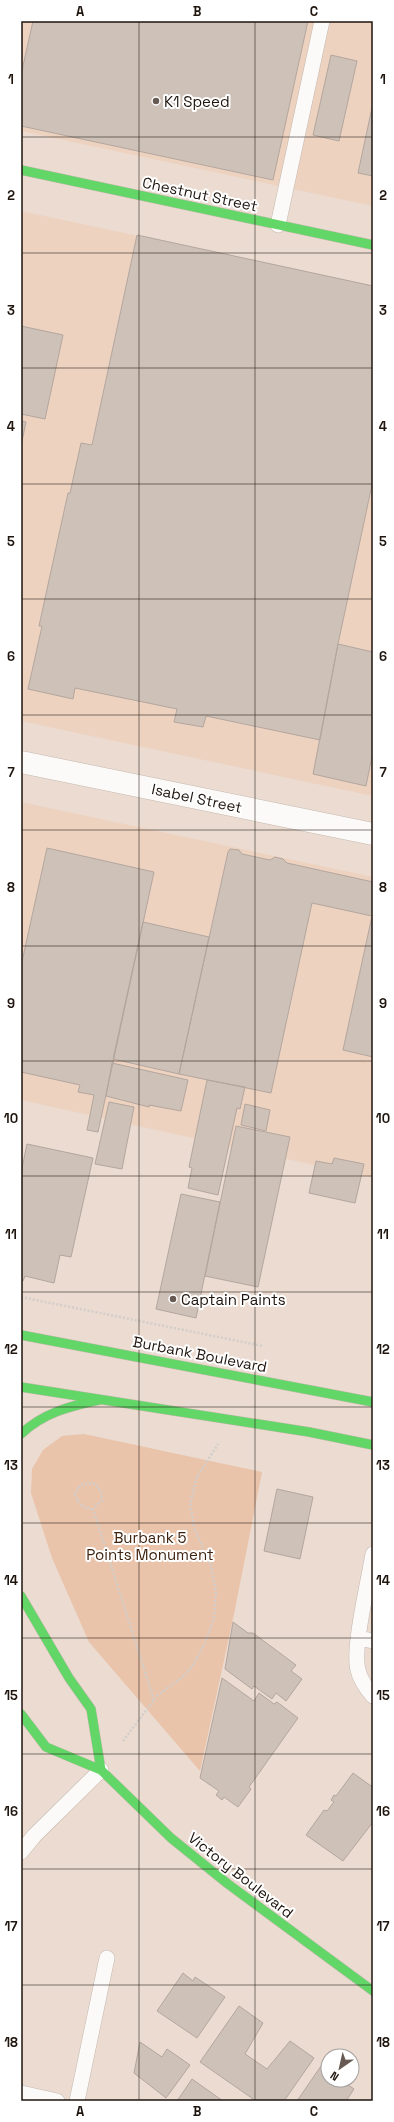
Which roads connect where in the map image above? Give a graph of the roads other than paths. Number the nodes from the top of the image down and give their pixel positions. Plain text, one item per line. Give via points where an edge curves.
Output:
1 (322, 21) edge
2 (21, 170) edge
3 (278, 225) junction
4 (373, 245) edge
5 (21, 762) edge
6 (373, 834) edge
7 (21, 1335) edge
8 (21, 1387) edge
9 (102, 1399) junction
10 (373, 1402) edge
11 (21, 1434) edge
12 (373, 1445) edge
13 (373, 1554) edge
14 (21, 1596) edge
15 (366, 1640) edge
16 (373, 1696) edge
17 (21, 1714) edge
18 (101, 1770) junction
19 (21, 1852) edge
20 (106, 1958) dead end
21 (373, 1991) edge
22 (21, 2093) edge
23 (57, 2101) edge
24 (77, 2101) edge

1 - 3 lane
2 - 3 main road, Chestnut Street
3 - 4 main road, Chestnut Street
5 - 6 street, Isabel Street
7 - 10 main road, Burbank Boulevard
8 - 9 main road
9 - 11 main road via 70,1406 35,1420
9 - 12 main road
13 - 15 lane
14 - 18 main road via 69,1678 91,1709
15 - 16 lane via 356,1653 358,1670 366,1688
17 - 18 main road, Victory Boulevard via 46,1747
18 - 19 lane
18 - 21 main road, Victory Boulevard via 171,1838 228,1884
20 - 24 lane
22 - 23 lane

